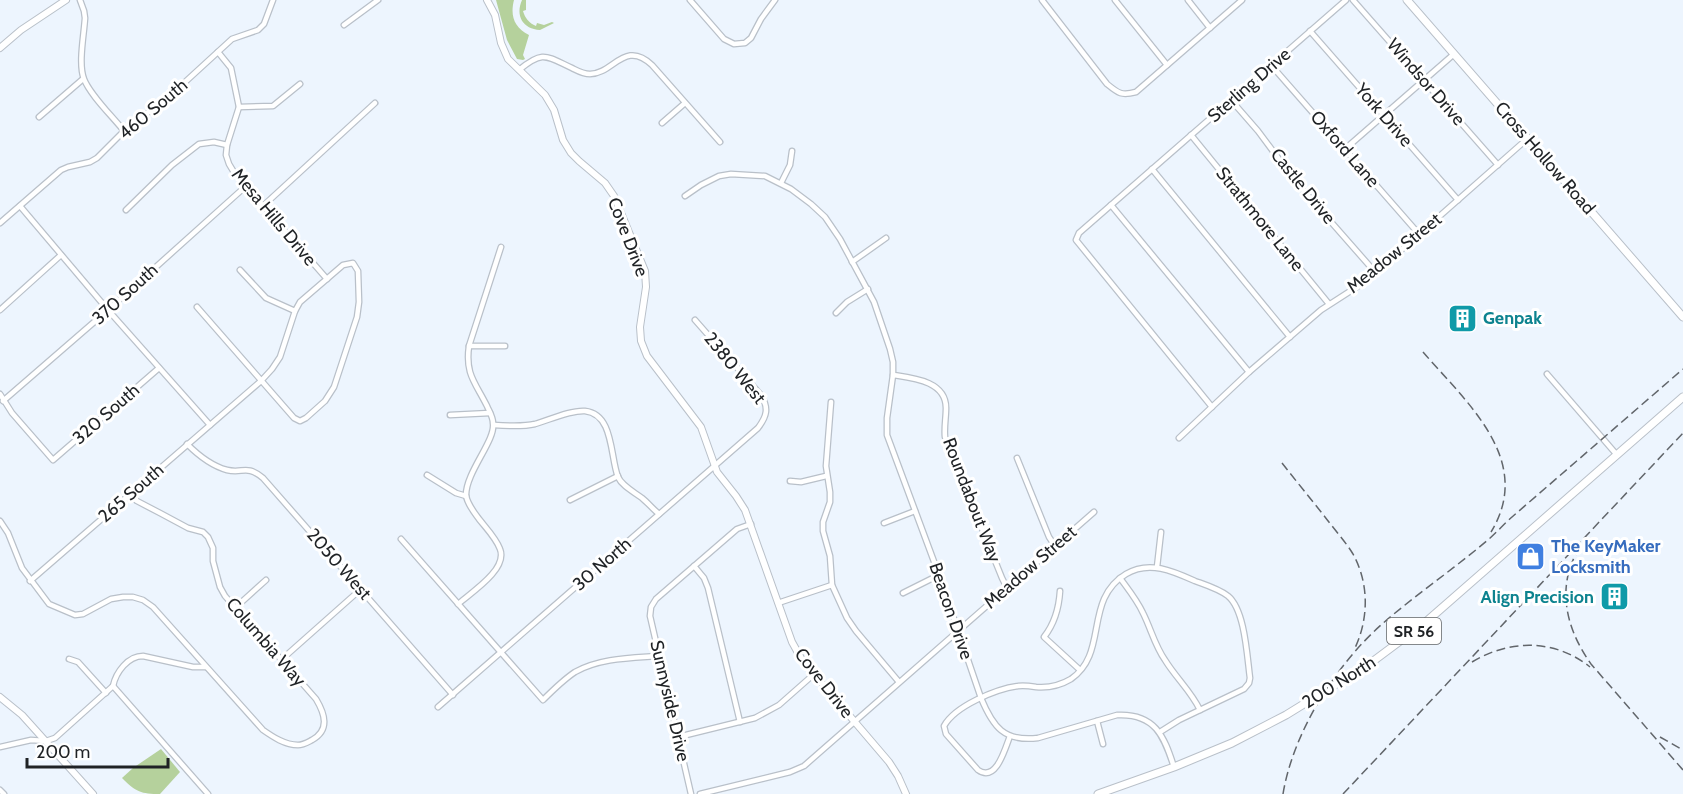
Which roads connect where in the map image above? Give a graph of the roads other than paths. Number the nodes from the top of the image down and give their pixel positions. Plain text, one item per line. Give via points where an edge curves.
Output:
1 (66, 0) edge
2 (80, 0) edge
3 (273, 0) edge
4 (378, 0) edge
5 (487, 0) edge
6 (690, 0) edge
7 (775, 0) edge
8 (1042, 0) edge
9 (1115, 0) edge
10 (1188, 0) edge
11 (1242, 0) edge
12 (1346, 0) edge
13 (1353, 0) edge
14 (1407, 0) edge
15 (344, 25) dead end
16 (1210, 28) junction
17 (1310, 31) junction
18 (0, 48) edge
19 (218, 52) junction
20 (1454, 54) junction
21 (1167, 65) junction
22 (1271, 65) junction
23 (519, 70) junction
24 (83, 79) junction
25 (1424, 81) junction
26 (300, 84) dead end
27 (1231, 100) junction
28 (685, 103) junction
29 (375, 104) dead end
30 (239, 107) junction
31 (1384, 115) junction
32 (39, 117) dead end
33 (662, 123) dead end
34 (124, 130) junction
35 (1191, 135) junction
36 (1527, 139) junction
37 (720, 142) dead end
38 (227, 145) junction
39 (1345, 150) junction
40 (792, 151) dead end
41 (1498, 165) junction
42 (1152, 169) junction
43 (781, 183) junction
44 (246, 186) junction
45 (685, 195) dead end
46 (1458, 200) junction
47 (1111, 205) junction
48 (20, 206) junction
49 (263, 206) junction
50 (126, 210) dead end
51 (0, 223) edge
52 (1419, 234) junction
53 (886, 238) dead end
54 (501, 247) dead end
55 (61, 255) junction
56 (852, 261) junction
57 (240, 270) dead end
58 (1375, 272) junction
59 (327, 279) junction
60 (868, 289) junction
61 (1329, 304) junction
62 (197, 307) dead end
63 (0, 310) edge
64 (108, 310) junction
65 (295, 311) junction
66 (836, 313) dead end
67 (1683, 317) edge
68 (695, 320) dead end
69 (1290, 337) junction
70 (469, 346) junction
71 (505, 346) dead end
72 (159, 368) junction
73 (1249, 372) junction
74 (1547, 374) dead end
75 (893, 375) junction
76 (261, 381) junction
77 (0, 394) edge
78 (1683, 397) edge
79 (3, 401) junction
80 (831, 402) dead end
81 (231, 406) joint
82 (1212, 407) junction
83 (490, 413) junction
84 (450, 415) dead end
85 (765, 419) joint
86 (210, 425) junction
87 (494, 425) junction
88 (1179, 438) dead end
89 (187, 444) junction
90 (1617, 455) junction
91 (1017, 458) dead end
92 (715, 466) junction
93 (427, 475) dead end
94 (826, 476) junction
95 (618, 477) junction
96 (790, 482) dead end
97 (129, 494) junction
98 (466, 496) junction
99 (570, 500) dead end
100 (915, 511) junction
101 (1094, 512) dead end
102 (659, 514) junction
103 (0, 521) edge
104 (884, 523) dead end
105 (751, 524) junction
106 (1161, 532) dead end
107 (401, 539) dead end
108 (1055, 546) junction
109 (694, 566) junction
110 (1158, 567) junction
111 (939, 574) junction
112 (1120, 578) junction
113 (266, 580) dead end
114 (30, 581) junction
115 (832, 585) junction
116 (1007, 588) junction
117 (361, 590) junction
118 (1060, 591) dead end
119 (903, 593) dead end
120 (778, 603) junction
121 (458, 604) junction
122 (235, 608) junction
123 (958, 631) junction
124 (501, 653) junction
125 (658, 656) junction
126 (69, 659) dead end
127 (281, 660) junction
128 (206, 667) junction
129 (1080, 670) junction
130 (813, 675) junction
131 (899, 682) junction
132 (113, 686) junction
133 (106, 693) junction
134 (453, 694) junction
135 (0, 697) edge
136 (981, 698) junction
137 (438, 707) dead end
138 (1200, 710) junction
139 (1097, 721) junction
140 (740, 722) junction
141 (854, 722) junction
142 (1160, 732) junction
143 (1010, 736) junction
144 (678, 737) junction
145 (46, 741) junction
146 (1103, 744) dead end
147 (0, 747) edge
148 (804, 766) junction
149 (1174, 767) junction
150 (807, 773) dead end
151 (0, 790) edge
152 (4, 794) edge
153 (93, 794) edge
154 (208, 794) edge
155 (691, 794) edge
156 (700, 794) edge
157 (906, 794) edge
158 (1098, 794) edge

1 - 18 main road
2 - 24 street via 85,18
3 - 19 street, 460 South via 258,30 232,39
4 - 15 street
5 - 23 main road, Cove Drive via 503,49
6 - 7 street via 724,39 734,44 751,38
8 - 21 street via 1116,92 1136,92
9 - 21 street
10 - 16 street
11 - 16 street
12 - 17 street, Sterling Drive
13 - 25 street, Windsor Drive
14 - 20 main road, Cross Hollow Road
16 - 21 street
17 - 22 street, Sterling Drive
17 - 31 street, York Drive
19 - 30 street, Mesa Hills Drive via 231,68
19 - 34 street, 460 South
20 - 25 street
20 - 36 main road, Cross Hollow Road
22 - 27 street, Sterling Drive
22 - 39 street, Oxford Lane
23 - 28 street via 533,58 544,56 591,74 636,56 650,62
23 - 92 main road, Cove Drive via 549,100 571,153 605,183 617,202 645,271 641,341 656,370 701,427
24 - 32 street
24 - 34 street
25 - 31 street
25 - 41 street, Windsor Drive
26 - 30 street via 273,106
27 - 35 street, Sterling Drive
27 - 58 street, Castle Drive
28 - 33 street
28 - 37 street
29 - 49 street
30 - 38 street, Mesa Hills Drive
31 - 39 street
31 - 46 street, York Drive
34 - 48 street, 460 South via 98,158 61,170
35 - 42 street, Sterling Drive
35 - 61 street, Strathmore Lane
36 - 41 street, Meadow Street
36 - 67 main road, Cross Hollow Road
38 - 44 street, Mesa Hills Drive via 229,164
38 - 50 street via 199,144
39 - 52 street, Oxford Lane
40 - 43 street
41 - 46 street, Meadow Street
42 - 47 street, Sterling Drive
42 - 69 street
43 - 45 street, Beacon Drive via 758,175 718,176
43 - 56 street, Beacon Drive via 825,217
44 - 49 street, Mesa Hills Drive
44 - 64 street, 370 South
46 - 52 street, Meadow Street
47 - 73 street
47 - 82 street, Sterling Drive via 1076,240
48 - 51 street, 460 South
48 - 55 street
49 - 59 street, Mesa Hills Drive
52 - 58 street, Meadow Street
53 - 56 street
54 - 70 street
55 - 63 street
55 - 64 street
56 - 60 street, Beacon Drive
57 - 65 street via 266,298
58 - 61 street, Meadow Street
59 - 65 street, Mesa Hills Drive
59 - 76 street, Mesa Hills Drive via 343,265 353,263 358,271 359,302 334,387 325,401 300,421
60 - 66 street
60 - 75 street, Beacon Drive via 890,349
61 - 69 street, Meadow Street
62 - 76 street
64 - 72 street
64 - 79 street, 370 South
65 - 76 street, Mesa Hills Drive via 280,357
68 - 85 street, 2380 West via 761,395 767,410
69 - 73 street, Meadow Street
70 - 71 street
70 - 83 street via 468,370
72 - 79 street, 320 South via 53,460
72 - 86 street
73 - 82 street, Meadow Street
74 - 90 street
75 - 100 street, Beacon Drive via 887,435
75 - 116 street, Roundabout Way via 930,383 942,394 946,408 945,437
76 - 81 street, Mesa Hills Drive
77 - 79 street
78 - 90 main road, 200 North / SR 56
80 - 94 street
81 - 86 street, 265 South
82 - 88 street, Meadow Street
83 - 84 street
83 - 87 street
85 - 92 street, 30 North
86 - 89 street, 265 South
87 - 95 street via 532,425 577,411 593,413 608,432
87 - 98 street
89 - 97 street, 265 South
89 - 117 street, 2050 West via 226,469 256,472
90 - 149 main road, 200 North / SR 56 via 1427,621 1372,662 1286,715
91 - 108 street
92 - 102 street, 30 North
92 - 105 main road, Cove Drive
93 - 98 street
94 - 96 street
94 - 115 street via 830,502 823,522
95 - 99 street
95 - 102 street
97 - 114 street, 265 South
97 - 122 street, Columbia Way via 208,537 220,587
98 - 121 street via 502,557 495,572
100 - 104 street
100 - 111 street, Beacon Drive
101 - 108 street, Meadow Street
102 - 124 street, 30 North
103 - 114 street
105 - 109 street via 737,529
105 - 120 main road, Cove Drive
106 - 110 street
107 - 121 street
108 - 116 street, Meadow Street
109 - 125 street, Sunnyside Drive via 651,607
109 - 140 street via 708,588
110 - 112 street via 1132,571
110 - 138 street via 1218,590 1229,597 1240,617 1249,683
111 - 119 street
111 - 123 street, Beacon Drive
112 - 129 street via 1104,597 1090,654
112 - 138 street via 1143,613 1157,648
113 - 122 street
114 - 128 street via 49,604 75,615 111,599 143,600
115 - 120 street
115 - 131 street via 847,618
116 - 123 street, Meadow Street
117 - 127 street
117 - 134 street, 2050 West
118 - 129 street via 1051,629 1044,637
120 - 130 main road, Cove Drive via 792,642
121 - 124 street
122 - 127 street, Columbia Way
123 - 131 street, Meadow Street
123 - 136 street, Beacon Drive
124 - 125 street via 543,700 587,666
124 - 134 street, 30 North
125 - 144 street, Sunnyside Drive
126 - 133 street via 78,662
127 - 128 street, Columbia Way via 316,699 325,717 317,738 300,745 281,741 263,730
128 - 132 street via 136,656
129 - 136 street via 1049,687 1017,686
130 - 140 street via 779,705
130 - 141 main road, Cove Drive
131 - 141 street, Meadow Street
132 - 133 street
132 - 154 street
133 - 145 street via 55,738
134 - 137 street, 30 North
135 - 145 main road
136 - 143 street, Beacon Drive via 993,724
136 - 143 street via 947,720 946,734 983,774 994,769
138 - 142 street
139 - 142 street via 1130,714 1151,723
139 - 143 street via 1038,738
139 - 146 street
140 - 144 street
141 - 148 street, Meadow Street
141 - 157 main road, Cove Drive via 889,762
142 - 149 street
144 - 155 street, Sunnyside Drive
145 - 147 street
145 - 153 main road
148 - 150 street
148 - 156 street, Meadow Street
149 - 158 main road, 200 North / SR 56
151 - 152 street

